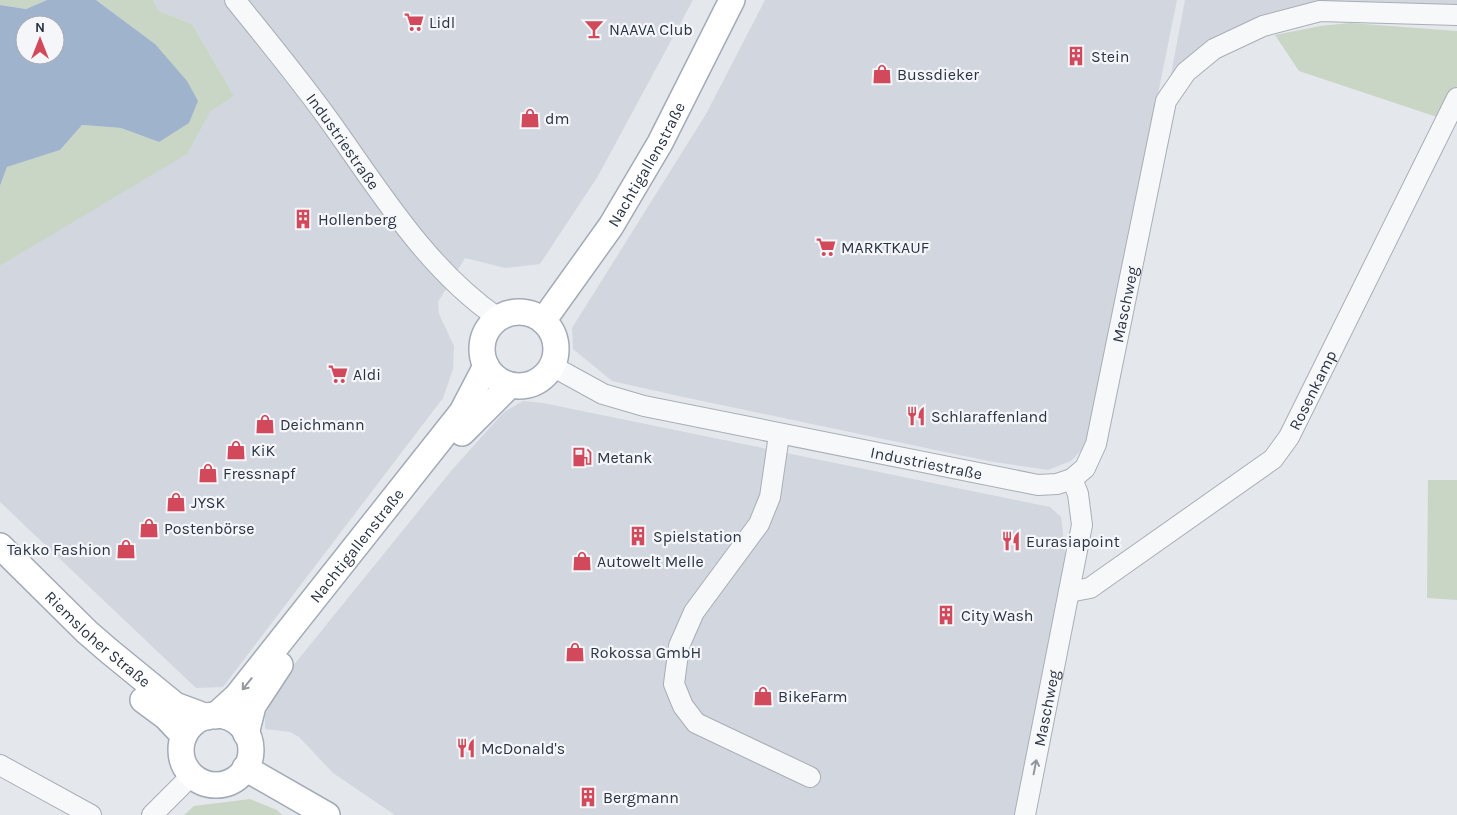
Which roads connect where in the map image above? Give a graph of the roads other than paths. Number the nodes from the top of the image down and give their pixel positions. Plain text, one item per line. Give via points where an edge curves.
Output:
1 (236, 0) edge
2 (732, 0) edge
3 (1457, 15) edge
4 (1457, 98) edge
5 (498, 318) junction
6 (543, 321) junction
7 (486, 366) junction
8 (552, 366) junction
9 (510, 384) junction
10 (780, 435) junction
11 (1072, 479) junction
12 (0, 546) edge
13 (0, 565) edge
14 (1069, 592) junction
15 (211, 716) junction
16 (246, 734) junction
17 (184, 736) junction
18 (0, 765) edge
19 (245, 768) junction
20 (192, 775) junction
21 (810, 777) dead end
22 (91, 815) edge
23 (152, 815) edge
24 (327, 815) edge
25 (1025, 815) edge

1 - 5 street, Industriestraße via 417,242 473,301
2 - 6 main road, Nachtigallenstraße via 660,143 611,226
3 - 11 street, Maschweg via 1320,11 1255,30 1214,49 1186,72 1166,101 1096,444 1085,468
4 - 14 street, Rosenkamp via 1289,437 1274,459 1090,588
5 - 6 main road via 521,312 533,314
5 - 7 main road via 485,335 483,356
6 - 8 main road via 556,342
7 - 9 main road
7 -> 15 main road, Nachtigallenstraße via 462,412 238,696
8 - 9 main road via 534,383
8 - 10 street, Industriestraße via 620,400
9 - 16 main road, Nachtigallenstraße via 458,437 358,561 253,706
10 - 11 street, Industriestraße via 1038,485
10 - 21 street via 770,497 759,524 694,612 679,646 674,684 683,706 696,723
11 - 14 street, Maschweg via 1078,494 1082,525
12 - 15 main road, Riemsloher Straße via 109,651 175,704
13 - 17 main road, Riemsloher Straße via 81,649 166,717
25 -> 14 street, Maschweg
15 - 16 main road via 230,718
15 - 17 main road via 193,724
16 - 19 main road via 251,749
17 - 20 main road via 182,759
18 - 22 street
19 - 20 main road via 232,781 217,785 202,782
19 - 24 main road
20 - 23 street

